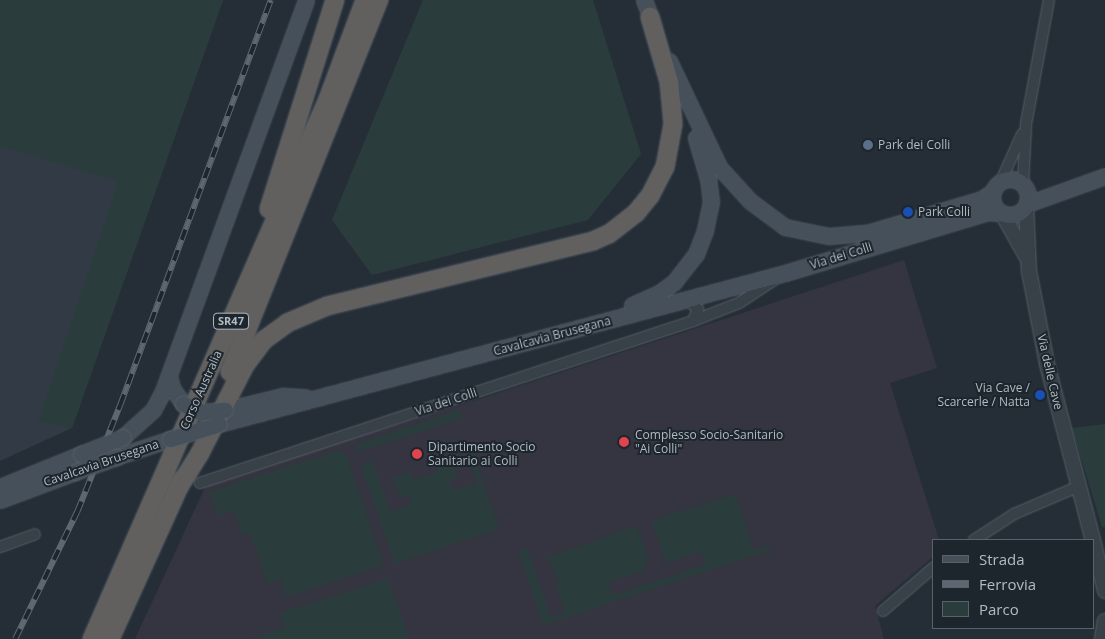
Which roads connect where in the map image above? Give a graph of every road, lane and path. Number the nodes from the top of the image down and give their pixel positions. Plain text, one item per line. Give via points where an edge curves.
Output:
1 (306, 0) edge
2 (335, 0) edge
3 (365, 0) edge
4 (379, 0) edge
5 (644, 0) edge
6 (1050, 0) edge
7 (650, 17) junction
8 (683, 92) junction
9 (1026, 124) junction
10 (1105, 176) edge
11 (1024, 185) junction
12 (996, 186) junction
13 (1071, 186) junction
14 (1027, 205) junction
15 (1001, 214) junction
16 (1026, 256) junction
17 (785, 273) junction
18 (686, 299) junction
19 (236, 311) junction
20 (692, 320) junction
21 (530, 342) junction
22 (169, 376) junction
23 (222, 417) junction
24 (200, 483) dead end
25 (1077, 486) junction
26 (0, 487) edge
27 (177, 490) junction
28 (0, 500) edge
29 (35, 534) dead end
30 (976, 539) edge
31 (1093, 539) edge
32 (0, 547) edge
33 (1095, 548) edge
34 (932, 569) edge
35 (1105, 591) edge
36 (883, 611) dead end
37 (1105, 621) edge
38 (92, 639) edge
39 (110, 639) edge
40 (1102, 639) edge

1 - 22 main road, Cavalcavia Brusegana
2 - 19 highway
3 - 19 highway, Corso Australia / SR47 via 328,99
4 - 27 highway, Corso Australia / SR47 via 249,329
5 - 7 main road
6 - 9 street
7 - 8 main road
7 - 27 highway via 669,82 673,124 665,167 650,196 636,213 610,234 594,241 327,306 287,323 264,340 245,365 200,453
8 - 12 main road via 719,167 750,201 785,227 808,234 849,235 982,199
8 - 21 main road via 704,161 711,202 696,254 674,282 646,300
9 - 11 street
9 - 12 street
10 - 13 main road, Via dei Colli
11 - 12 main road, Via dei Colli via 1015,180
11 - 13 main road, Via dei Colli
11 - 14 main road
12 - 15 main road via 992,203
13 - 14 main road, Via dei Colli
14 - 15 main road, Via dei Colli via 1012,216
14 - 16 street, Via delle Cave
15 - 16 street, Via delle Cave
15 - 17 main road, Via dei Colli via 975,216
16 - 25 street, Via delle Cave
17 - 18 main road, Cavalcavia Brusegana
17 - 20 street, Via dei Colli via 739,304
18 - 20 street via 694,302 698,309
18 - 21 main road, Cavalcavia Brusegana
19 - 38 highway, Corso Australia / SR47
20 - 24 street, Via dei Colli
21 - 23 main road, Cavalcavia Brusegana via 319,398 282,396
22 - 23 main road, Cavalcavia Brusegana, bridge via 172,388 183,404
22 - 26 main road, Cavalcavia Brusegana, bridge via 153,410 124,437
23 - 28 main road, Cavalcavia Brusegana, bridge
25 - 30 street via 1014,514
25 - 31 street, Via delle Cave
27 - 39 highway, Corso Australia / SR47
29 - 32 street
33 - 35 street
34 - 36 street
37 - 40 street

